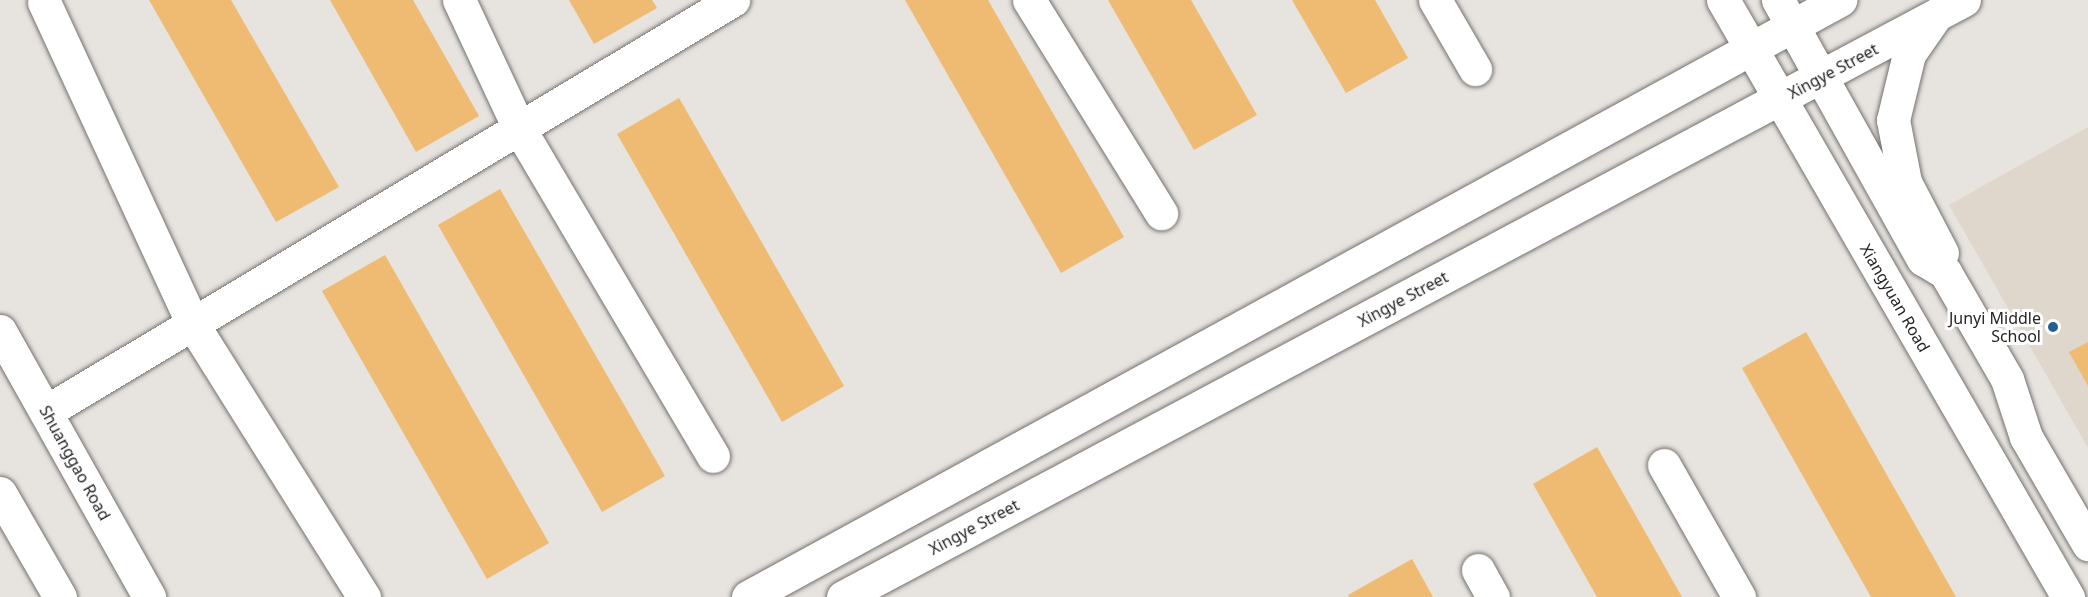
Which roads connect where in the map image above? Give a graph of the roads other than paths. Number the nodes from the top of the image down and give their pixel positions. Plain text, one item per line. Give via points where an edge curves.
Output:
1 (459, 0) edge
2 (733, 0) edge
3 (1029, 0) edge
4 (1435, 0) edge
5 (1723, 0) edge
6 (1840, 0) edge
7 (44, 2) dead end
8 (1950, 7) edge
9 (1785, 13) edge
10 (1751, 48) junction
11 (1475, 69) dead end
12 (1820, 78) junction
13 (1780, 99) junction
14 (519, 128) junction
15 (1161, 213) dead end
16 (1945, 272) junction
17 (192, 323) junction
18 (0, 331) edge
19 (47, 411) junction
20 (713, 456) dead end
21 (1664, 465) dead end
22 (0, 494) edge
23 (2088, 544) edge
24 (60, 597) edge
25 (149, 597) edge
26 (364, 597) edge
27 (748, 597) edge
28 (843, 597) edge
29 (1739, 597) edge
30 (2067, 597) edge

1 - 14 street
2 - 14 street
3 - 15 street
4 - 11 street
5 - 10 street, Xiangyuan Road
6 - 9 street
7 - 17 street via 125,189
8 - 12 street, Xingye Street
8 - 16 street via 1909,54 1893,120 1905,182 1941,246
9 - 10 street
9 - 12 street
10 - 13 street, Xiangyuan Road
10 - 27 street
12 - 13 street, Xingye Street
12 - 16 street via 1923,259
13 - 28 street, Xingye Street
13 - 30 street, Xiangyuan Road
14 - 17 street
14 - 20 street
16 - 23 street via 2007,379 2026,437
17 - 19 street
17 - 26 street
18 - 19 street, Shuanggao Road
19 - 25 street, Shuanggao Road
21 - 29 street
22 - 24 street

